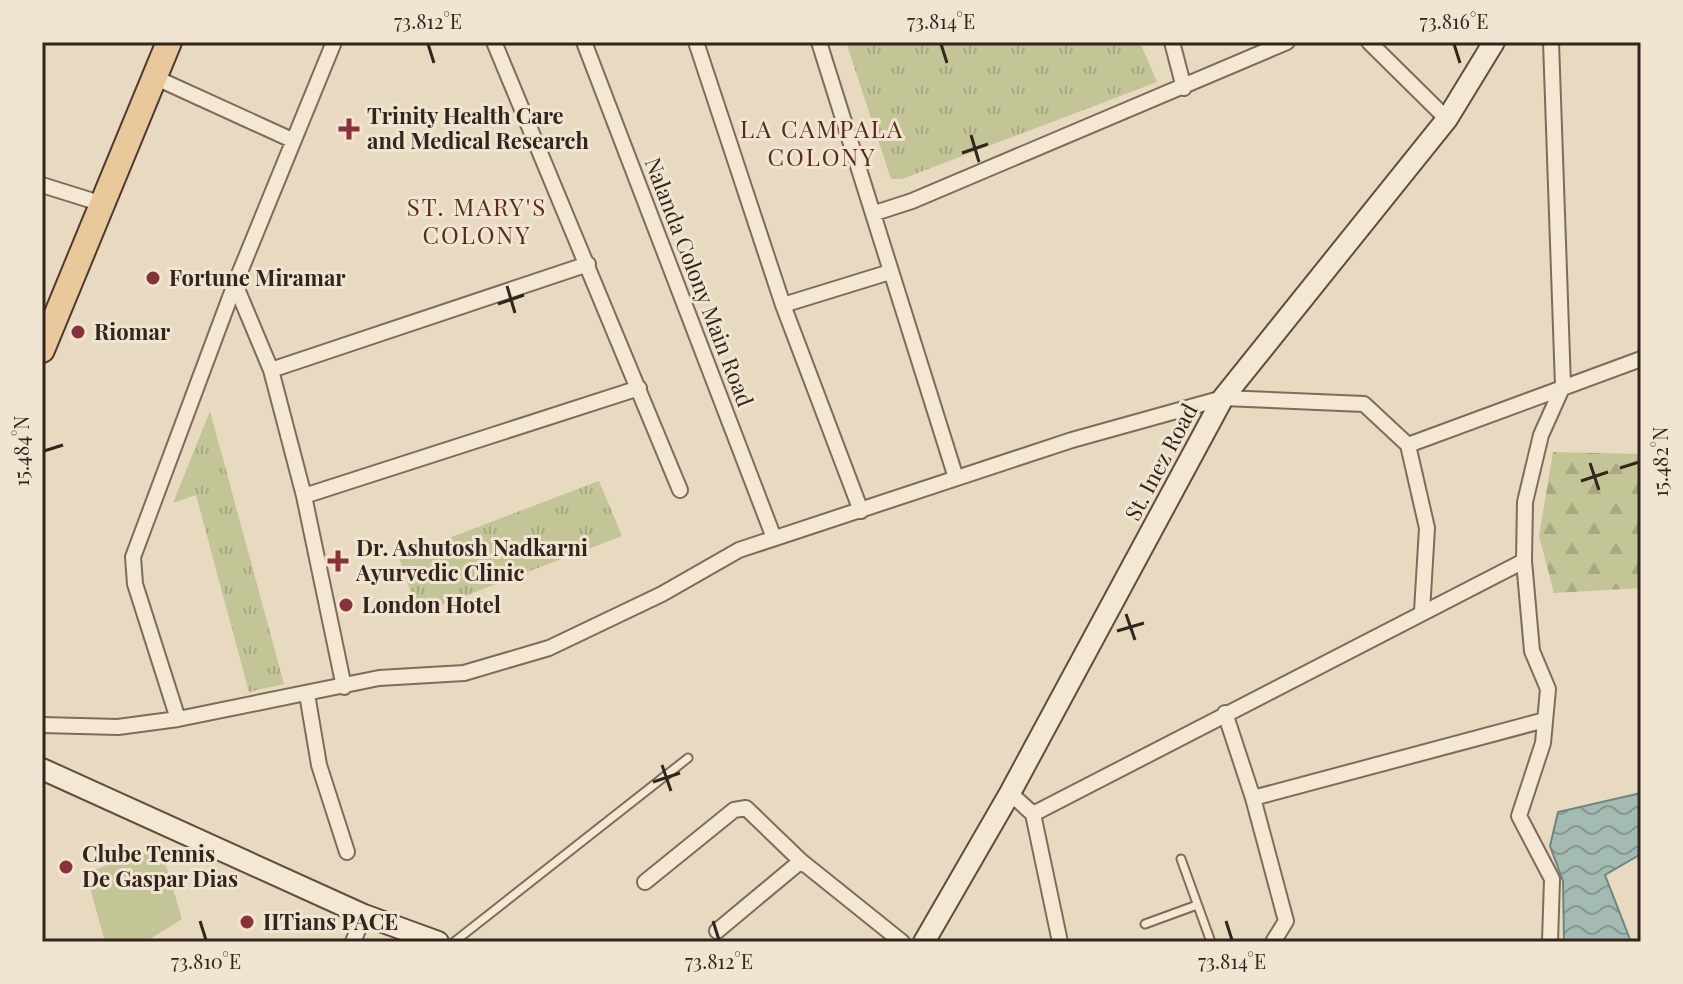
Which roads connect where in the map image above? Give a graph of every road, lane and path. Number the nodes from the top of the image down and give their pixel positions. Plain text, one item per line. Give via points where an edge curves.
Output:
1 (157, 42) edge
2 (169, 42) edge
3 (334, 42) edge
4 (494, 42) edge
5 (584, 42) edge
6 (696, 42) edge
7 (819, 42) edge
8 (1172, 42) edge
9 (1287, 42) edge
10 (1369, 42) edge
11 (1494, 42) edge
12 (1551, 42) edge
13 (154, 77) junction
14 (1184, 88) junction
15 (1447, 119) junction
16 (292, 140) junction
17 (42, 185) edge
18 (90, 200) junction
19 (875, 213) junction
20 (588, 264) junction
21 (890, 272) junction
22 (235, 284) junction
23 (783, 305) junction
24 (42, 314) edge
25 (42, 350) edge
26 (1641, 359) edge
27 (271, 370) junction
28 (1563, 386) junction
29 (639, 388) junction
30 (1223, 398) junction
31 (1408, 445) junction
32 (956, 478) junction
33 (680, 490) dead end
34 (304, 496) junction
35 (861, 511) junction
36 (774, 538) junction
37 (1524, 561) junction
38 (1422, 611) junction
39 (344, 687) junction
40 (307, 694) junction
41 (1225, 713) junction
42 (178, 719) junction
43 (1545, 720) junction
44 (42, 725) edge
45 (688, 758) dead end
46 (42, 769) edge
47 (1010, 793) junction
48 (1253, 798) junction
49 (1033, 814) junction
50 (347, 852) dead end
51 (1181, 859) dead end
52 (801, 861) junction
53 (645, 882) dead end
54 (1197, 905) junction
55 (364, 915) junction
56 (1145, 924) dead end
57 (717, 931) dead end
58 (353, 942) edge
59 (438, 942) edge
60 (454, 942) edge
61 (902, 942) edge
62 (924, 942) edge
63 (1060, 942) edge
64 (1211, 942) edge
65 (1273, 942) edge
66 (1550, 942) edge

1 - 18 main road
2 - 13 main road
3 - 16 street
4 - 20 street
5 - 36 street, Nalanda Colony Main Road
6 - 23 street
7 - 19 street
8 - 14 street
9 - 14 street
10 - 15 street
11 - 15 main road, St. Inez Road
12 - 28 street
13 - 16 street
13 - 25 main road
14 - 19 street
15 - 30 main road, St. Inez Road
16 - 22 street
17 - 18 street
18 - 24 main road
19 - 21 street
20 - 27 street
20 - 29 street
21 - 23 street
21 - 32 street
22 - 27 street
22 - 42 street via 133,557 135,584
23 - 35 street
26 - 28 street
27 - 34 street
28 - 31 street
28 - 37 street via 1541,435 1525,502
29 - 33 street
29 - 34 street
30 - 31 street via 1364,404
30 - 32 street
30 - 47 main road, St. Inez Road
31 - 38 street via 1427,528
32 - 35 street
34 - 39 street
35 - 36 street
36 - 39 street via 739,550 549,648 464,673 379,678
37 - 38 street
37 - 43 street via 1532,651 1548,689
38 - 41 street
39 - 40 street
40 - 42 street
40 - 50 street via 319,765
41 - 48 street
41 - 49 street
42 - 44 street via 118,727
43 - 48 street
43 - 66 street via 1543,743 1519,816 1552,879
45 - 60 lane
46 - 55 main road
47 - 49 street
47 - 62 main road, St. Inez Road
48 - 65 street via 1286,921
49 - 63 street
51 - 54 lane
52 - 53 street via 740,808
52 - 57 street
52 - 61 street
54 - 56 lane
54 - 64 lane
55 - 58 street
55 - 59 main road

